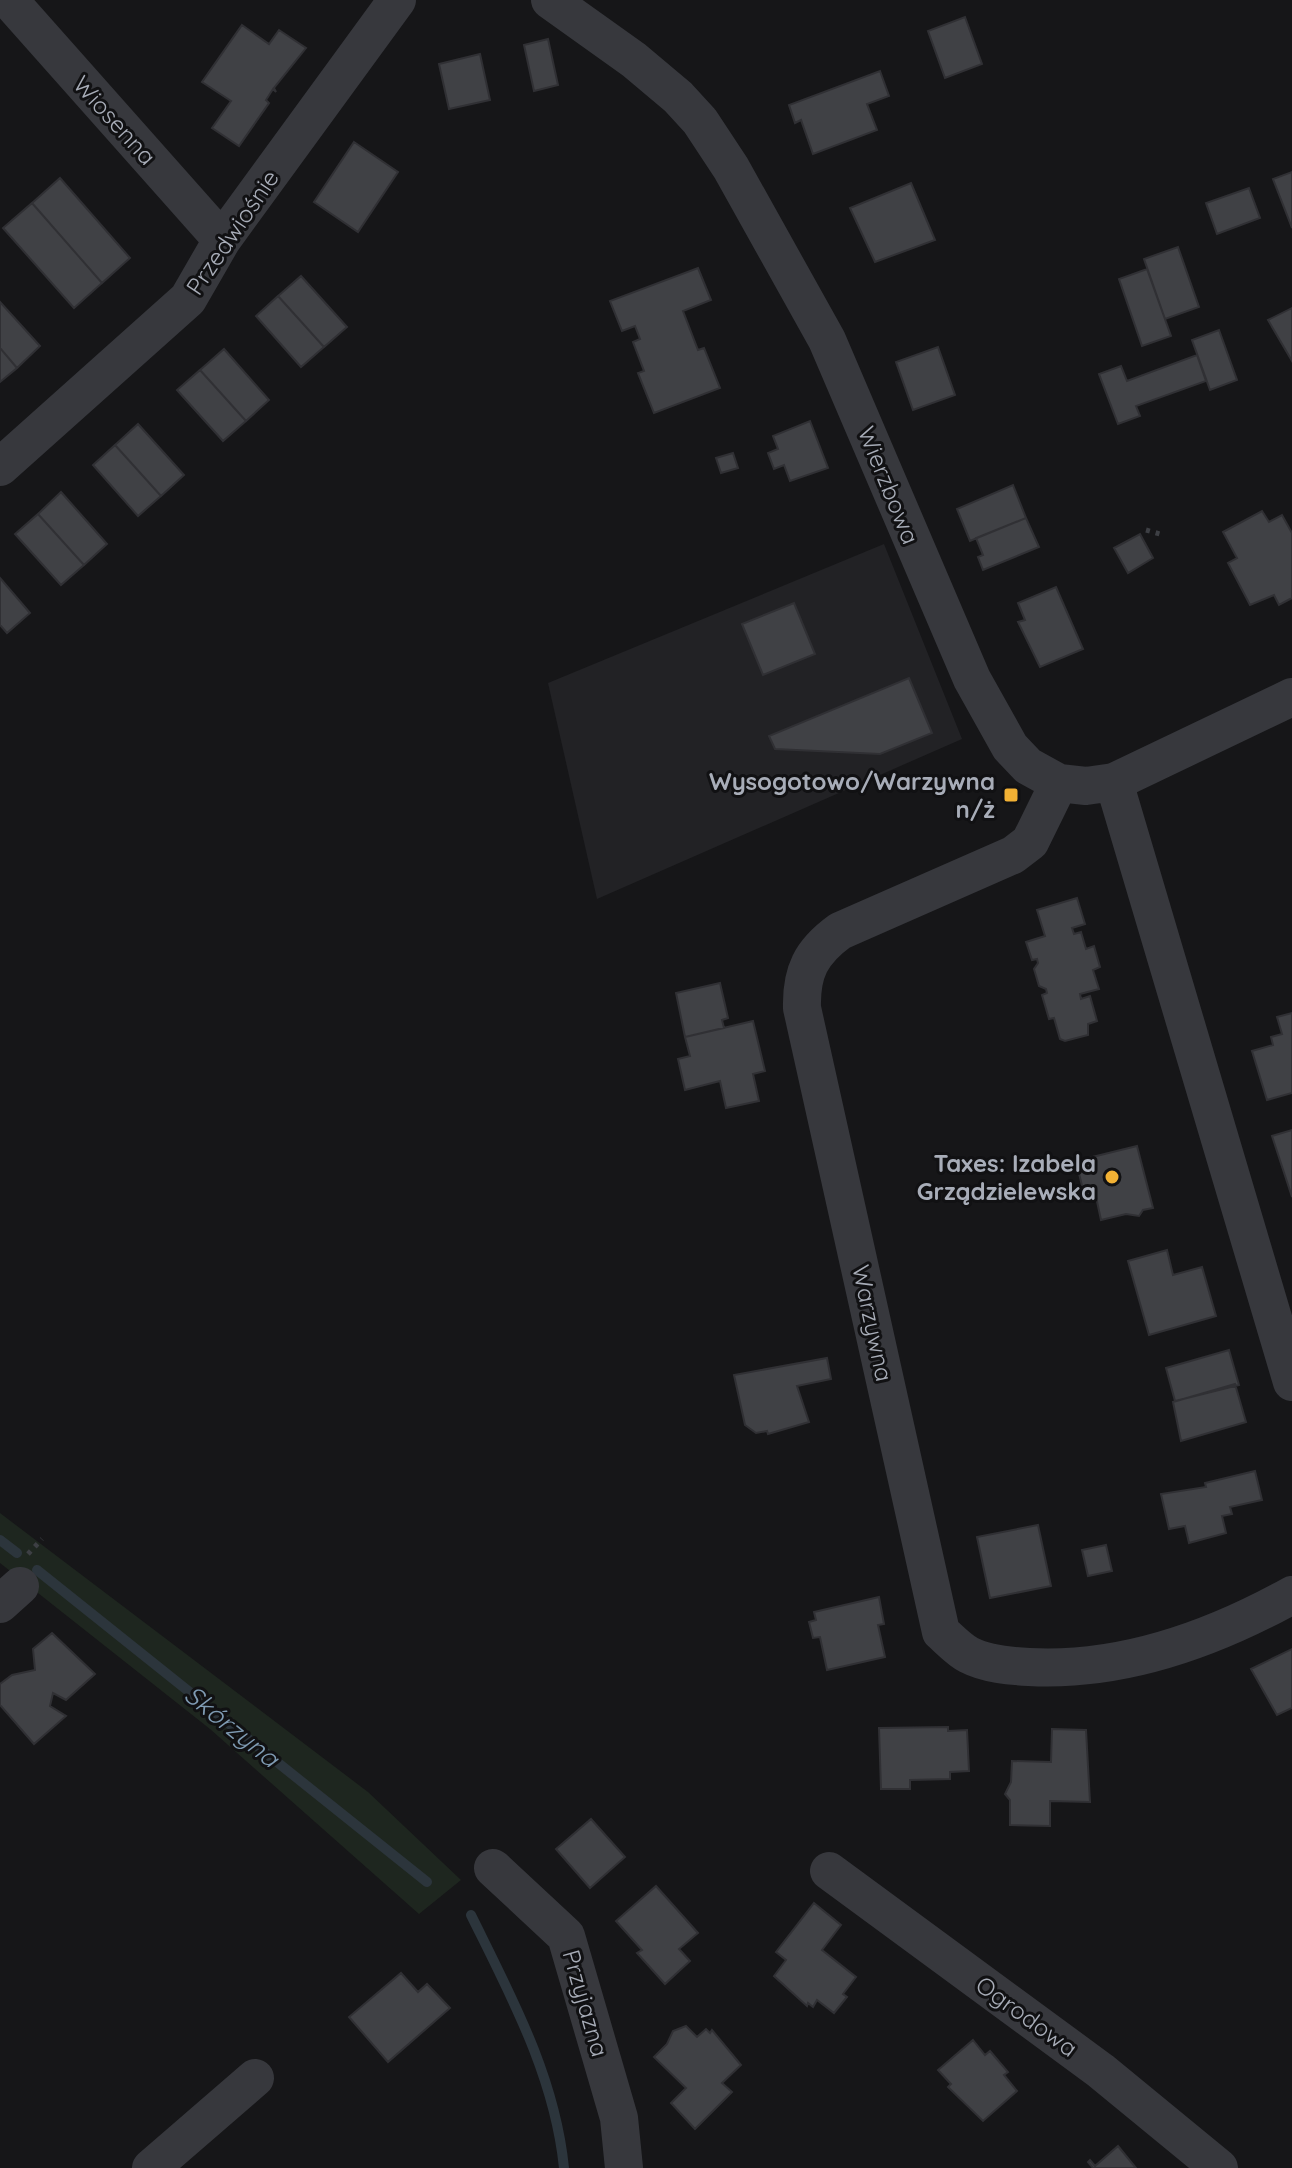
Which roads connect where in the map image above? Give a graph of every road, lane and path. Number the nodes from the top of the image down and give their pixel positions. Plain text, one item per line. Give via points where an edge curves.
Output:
1 (9, 0) edge
2 (397, 0) edge
3 (550, 0) edge
4 (222, 240) junction
5 (0, 467) edge
6 (1146, 530) dead end
7 (1160, 534) dead end
8 (1292, 697) edge
9 (1114, 782) junction
10 (1059, 783) junction
11 (1292, 1382) edge
12 (1292, 1595) edge
13 (493, 1868) dead end
14 (829, 1871) dead end
15 (255, 2078) dead end
16 (151, 2168) edge
17 (624, 2168) edge
18 (1219, 2168) edge

1 - 4 street, Wiosenna
2 - 4 street, Przedwiośnie
3 - 10 street, Wierzbowa via 678,97 731,168 827,340 918,558 995,724 1028,766
4 - 5 street, Przedwiośnie via 188,299
6 - 7 path
8 - 9 street, Wierzbowa
9 - 10 street, Wierzbowa
9 - 11 street
10 - 12 street, Warzywna via 1030,842 1013,855 840,931 807,964 802,984 802,1008 941,1632 969,1655 1009,1666 1066,1669 1153,1655
13 - 17 street, Przyjazna via 566,1936 619,2118
14 - 18 street, Ogrodowa via 1101,2071
15 - 16 street

